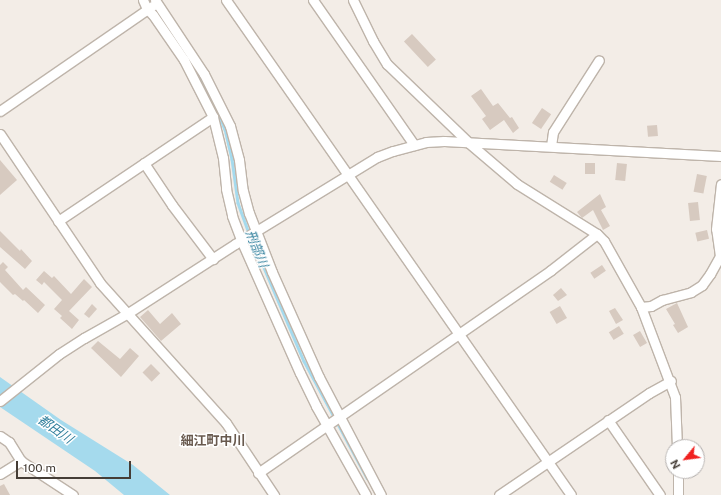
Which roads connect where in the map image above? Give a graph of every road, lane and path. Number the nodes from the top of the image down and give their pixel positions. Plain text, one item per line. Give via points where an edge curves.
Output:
1 (143, 0) edge
2 (226, 0) edge
3 (313, 0) edge
4 (353, 0) edge
5 (153, 4) edge
6 (599, 60) dead end
7 (0, 111) edge
8 (213, 117) junction
9 (0, 134) edge
10 (469, 143) junction
11 (414, 145) junction
12 (551, 146) junction
13 (721, 156) edge
14 (144, 162) junction
15 (348, 175) junction
16 (721, 184) edge
17 (58, 222) junction
18 (255, 232) junction
19 (597, 234) junction
20 (242, 240) junction
21 (720, 256) edge
22 (213, 259) junction
23 (641, 307) junction
24 (128, 313) junction
25 (458, 334) junction
26 (671, 381) junction
27 (0, 401) edge
28 (338, 417) junction
29 (608, 420) junction
30 (328, 424) junction
31 (0, 436) edge
32 (677, 439) edge
33 (21, 461) junction
34 (547, 461) junction
35 (258, 473) junction
36 (0, 474) edge
37 (678, 479) edge
38 (73, 495) edge
39 (274, 495) edge
40 (366, 495) edge
41 (381, 495) edge
42 (499, 495) edge
43 (570, 495) edge
44 (660, 495) edge
45 (678, 495) edge

1 - 5 street
2 - 15 street
3 - 11 street
4 - 10 street via 387,64
5 - 7 street
5 - 8 street via 153,15 184,60
5 - 18 street via 204,74 230,126 239,160 243,192
6 - 12 street via 553,132
8 - 14 street
8 - 20 street via 223,158 232,216
9 - 17 street
10 - 11 street via 444,141
10 - 12 street
10 - 19 street via 518,184
11 - 15 street via 377,156
12 - 13 street
14 - 17 street
14 - 22 street via 172,205
15 - 18 street
15 - 25 street
16 - 21 street via 716,229
17 - 24 street via 100,283
18 - 20 street
18 - 28 street
19 - 23 street via 604,241
19 - 25 street via 551,270
20 - 22 street
20 - 30 street via 300,373
21 - 23 street via 702,285 678,297
22 - 24 street
23 - 26 street
24 - 27 street via 59,354
24 - 35 street via 226,423
25 - 28 street
25 - 34 street
26 - 29 street
26 - 32 street via 675,397
28 - 30 street
28 - 41 street
29 - 34 street
29 - 44 street
30 - 35 street
30 - 40 street
31 - 33 street via 9,442
33 - 36 street
33 - 38 street
34 - 42 street
34 - 43 street
35 - 39 street
37 - 45 street

